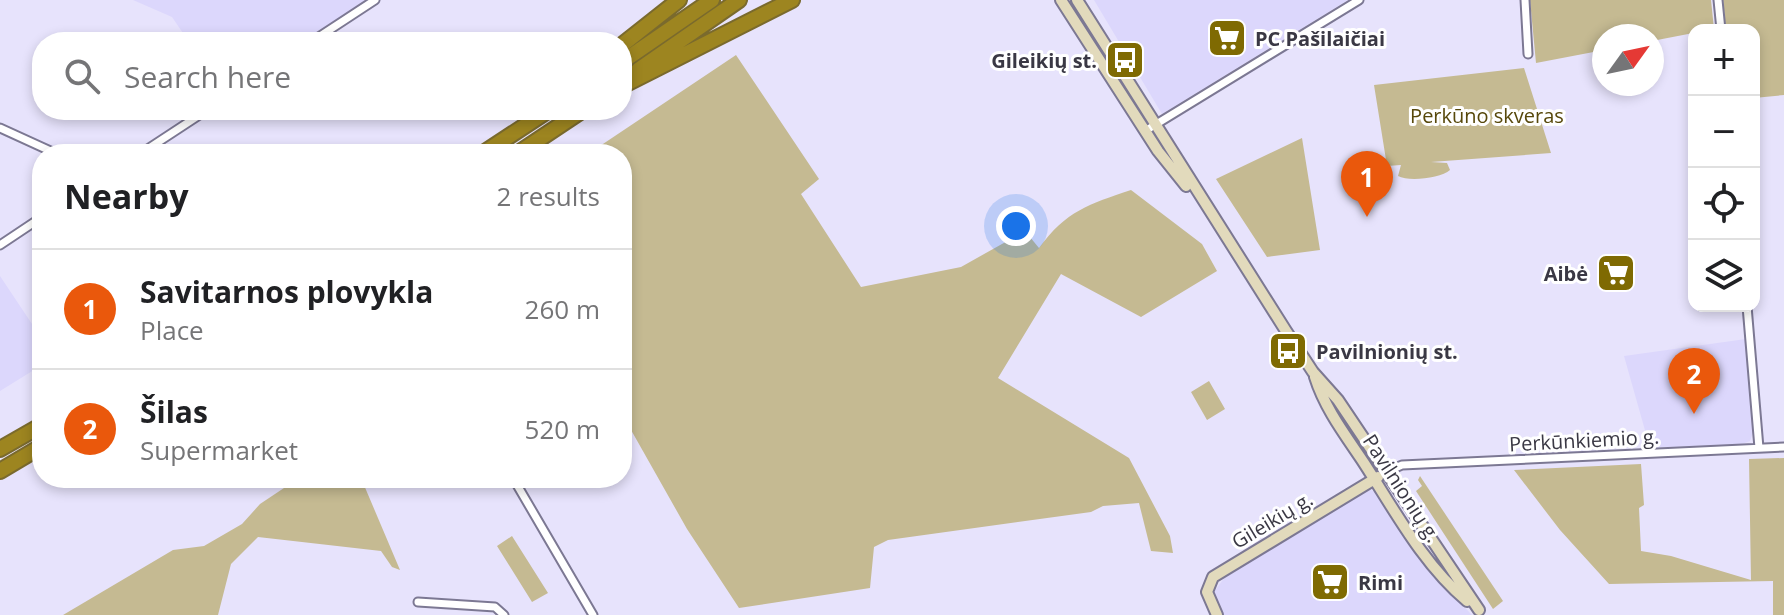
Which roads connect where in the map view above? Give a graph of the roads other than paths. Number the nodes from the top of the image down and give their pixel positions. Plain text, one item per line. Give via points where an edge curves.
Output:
1 (375, 0) edge
2 (679, 0) edge
3 (712, 0) edge
4 (739, 0) edge
5 (792, 0) edge
6 (1061, 0) edge
7 (1077, 0) edge
8 (1359, 0) edge
9 (1525, 0) edge
10 (1718, 0) edge
11 (1720, 24) edge
12 (326, 32) edge
13 (632, 37) edge
14 (1528, 54) dead end
15 (632, 55) edge
16 (632, 78) edge
17 (632, 80) edge
18 (192, 120) edge
19 (530, 120) edge
20 (533, 120) edge
21 (568, 120) edge
22 (526, 124) junction
23 (0, 128) edge
24 (1149, 128) junction
25 (35, 144) edge
26 (155, 144) edge
27 (497, 144) edge
28 (532, 144) edge
29 (32, 224) edge
30 (0, 245) edge
31 (1748, 312) edge
32 (1313, 372) junction
33 (32, 431) edge
34 (1784, 447) edge
35 (1759, 448) junction
36 (0, 449) edge
37 (32, 452) edge
38 (0, 471) edge
39 (1386, 472) junction
40 (1374, 479) junction
41 (519, 488) edge
42 (418, 602) dead end
43 (1480, 612) edge
44 (504, 615) edge
45 (593, 615) edge
46 (1217, 615) edge

1 - 12 street
2 - 13 highway
3 - 15 highway
4 - 16 highway
5 - 17 highway
6 - 24 street, Pavilnionių g.
7 - 24 street, Pavilnionių g.
8 - 24 street
9 - 14 street
10 - 11 street
18 - 26 street
19 - 22 highway
20 - 22 highway
21 - 28 highway
22 - 27 highway
23 - 25 street
24 - 32 street, Pavilnionių g.
29 - 30 street
31 - 35 street
32 - 39 street, Pavilnionių g.
32 - 40 street, Pavilnionių g. via 1328,407
33 - 36 highway
34 - 35 street, Perkūnkiemio g.
35 - 39 street, Perkūnkiemio g. via 1402,465
37 - 38 highway
39 - 40 street, Gileikių g.
39 - 43 street, Pavilnionių g.
40 - 43 street, Pavilnionių g. via 1430,563
40 - 46 street, Gileikių g. via 1213,577 1207,600
41 - 45 street
42 - 44 street via 495,607

